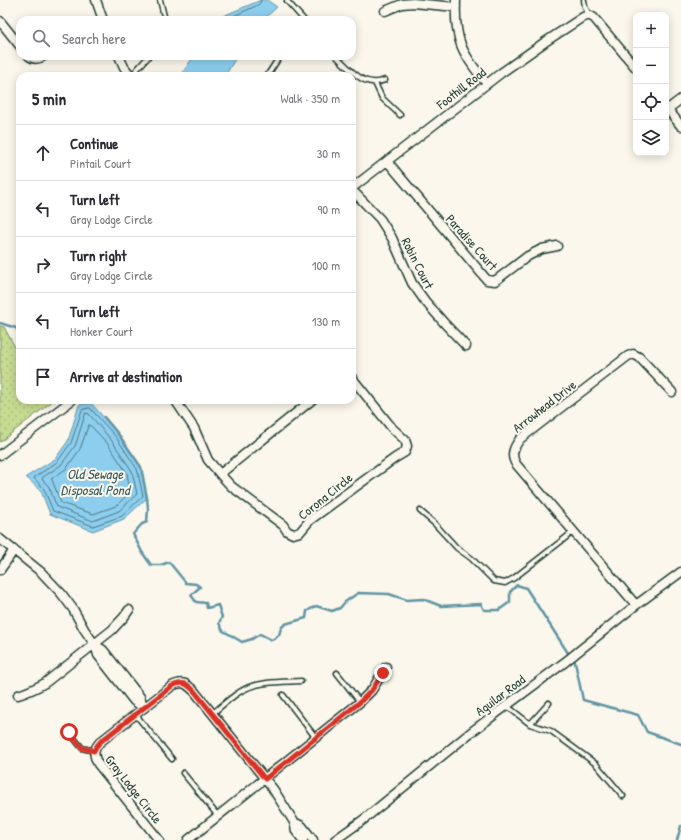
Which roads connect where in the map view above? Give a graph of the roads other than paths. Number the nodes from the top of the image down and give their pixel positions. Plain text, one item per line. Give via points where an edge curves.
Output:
1 (96, 0) edge
2 (160, 0) edge
3 (584, 0) edge
4 (287, 1) dead end
5 (456, 4) edge
6 (385, 11) dead end
7 (589, 15) junction
8 (102, 16) edge
9 (164, 16) edge
10 (300, 16) edge
11 (0, 21) edge
12 (16, 41) edge
13 (121, 60) edge
14 (145, 60) edge
15 (277, 60) edge
16 (340, 60) edge
17 (633, 64) edge
18 (127, 72) edge
19 (134, 72) edge
20 (270, 72) edge
21 (354, 72) edge
22 (356, 74) edge
23 (385, 80) dead end
24 (375, 83) junction
25 (487, 84) junction
26 (681, 99) edge
27 (669, 107) edge
28 (669, 111) edge
29 (400, 116) dead end
30 (681, 126) edge
31 (387, 161) junction
32 (356, 186) edge
33 (356, 193) edge
34 (557, 246) dead end
35 (466, 346) dead end
36 (356, 383) edge
37 (672, 392) dead end
38 (67, 404) edge
39 (178, 404) edge
40 (307, 404) edge
41 (0, 455) edge
42 (220, 474) junction
43 (420, 511) dead end
44 (574, 532) junction
45 (0, 540) edge
46 (14, 550) junction
47 (0, 570) edge
48 (681, 572) edge
49 (636, 606) junction
50 (128, 610) dead end
51 (95, 645) junction
52 (386, 667) dead end
53 (337, 673) dead end
54 (301, 681) dead end
55 (18, 695) dead end
56 (282, 695) dead end
57 (360, 702) junction
58 (549, 703) dead end
59 (506, 706) junction
60 (144, 708) junction
61 (212, 713) junction
62 (136, 714) junction
63 (530, 724) junction
64 (69, 732) dead end
65 (316, 738) junction
66 (94, 751) junction
67 (172, 759) dead end
68 (183, 773) dead end
69 (265, 779) junction
70 (624, 796) dead end
71 (218, 816) junction
72 (294, 822) junction
73 (159, 840) edge
74 (188, 840) edge
75 (303, 840) edge
76 (313, 840) edge
77 (335, 840) edge

1 - 8 street
2 - 9 lane
3 - 7 lane
4 - 10 lane
5 - 6 street via 402,4
5 - 25 street via 457,30 462,48 472,66
7 - 17 street via 599,23
7 - 25 street, Foothill Road via 545,42
11 - 12 street
13 - 18 street
14 - 19 lane
15 - 20 lane
16 - 21 lane
22 - 24 lane
23 - 24 lane
24 - 29 lane via 382,98
25 - 31 street, Foothill Road
26 - 27 street
28 - 30 street
31 - 32 street, Foothill Road
31 - 34 street, Paradise Court via 487,280 495,281 528,256 542,249
33 - 35 street, Robin Court via 380,219 392,238 412,283 444,324
36 - 42 street, Corona Circle via 392,428 405,440 405,452 310,520 300,532 293,534 287,531 283,525 231,486
37 - 44 street, Arrowhead Drive via 639,357 633,354 520,439 515,446 512,453 514,462
38 - 41 street
39 - 42 street, Corona Circle via 194,428 208,460
40 - 42 street
43 - 44 lane via 494,581 505,583
44 - 49 street, Arrowhead Drive
45 - 46 street
46 - 47 street
46 - 51 street via 29,561 61,593
48 - 49 street, Aguilar Road
49 - 59 street, Aguilar Road
50 - 51 street via 112,630
51 - 55 street via 36,689
51 - 60 street via 103,650 112,667 140,697
52 - 57 street via 372,690
53 - 57 lane
54 - 61 lane via 274,682 245,689
56 - 65 lane
57 - 65 street
58 - 63 lane
59 - 63 lane
59 - 77 street, Aguilar Road
60 - 61 street, Gray Lodge Circle via 172,686 184,683
60 - 62 street, Gray Lodge Circle
61 - 69 street, Gray Lodge Circle
62 - 66 street, Gray Lodge Circle via 100,742
62 - 67 lane
63 - 70 lane via 551,731 596,764
64 - 66 lane via 82,748
65 - 69 street
66 - 73 street, Gray Lodge Circle via 94,758 98,764
68 - 71 lane
69 - 71 street
69 - 72 street, Gray Lodge Circle
71 - 74 street
72 - 75 street via 296,831
72 - 76 street via 302,826

